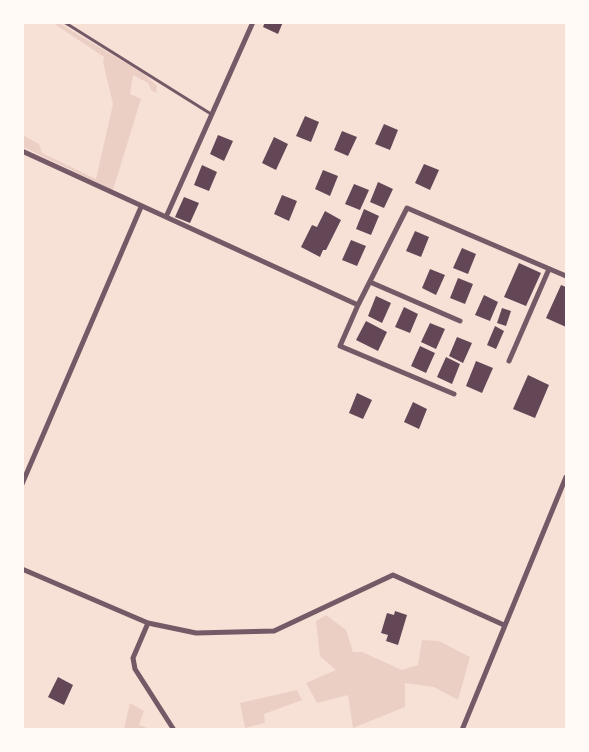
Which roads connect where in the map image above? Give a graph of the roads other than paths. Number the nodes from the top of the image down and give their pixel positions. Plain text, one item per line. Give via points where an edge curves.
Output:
1 (64, 22) edge
2 (253, 22) edge
3 (211, 114) junction
4 (22, 152) edge
5 (141, 207) junction
6 (166, 217) junction
7 (549, 269) junction
8 (566, 276) edge
9 (370, 282) junction
10 (358, 305) junction
11 (460, 321) dead end
12 (509, 361) dead end
13 (454, 394) dead end
14 (566, 477) edge
15 (22, 484) edge
16 (22, 569) edge
17 (148, 623) junction
18 (504, 625) junction
19 (174, 730) edge
20 (462, 730) edge

1 - 3 lane
2 - 3 street
3 - 6 street
4 - 5 street
5 - 6 street
5 - 15 street
6 - 10 street
7 - 8 street
7 - 9 street via 407,208
7 - 12 street
9 - 10 street
9 - 11 street
10 - 13 street via 340,346
14 - 18 street
16 - 17 street
17 - 18 street via 196,633 274,631 393,575
17 - 19 street via 133,658 135,669
18 - 20 street

